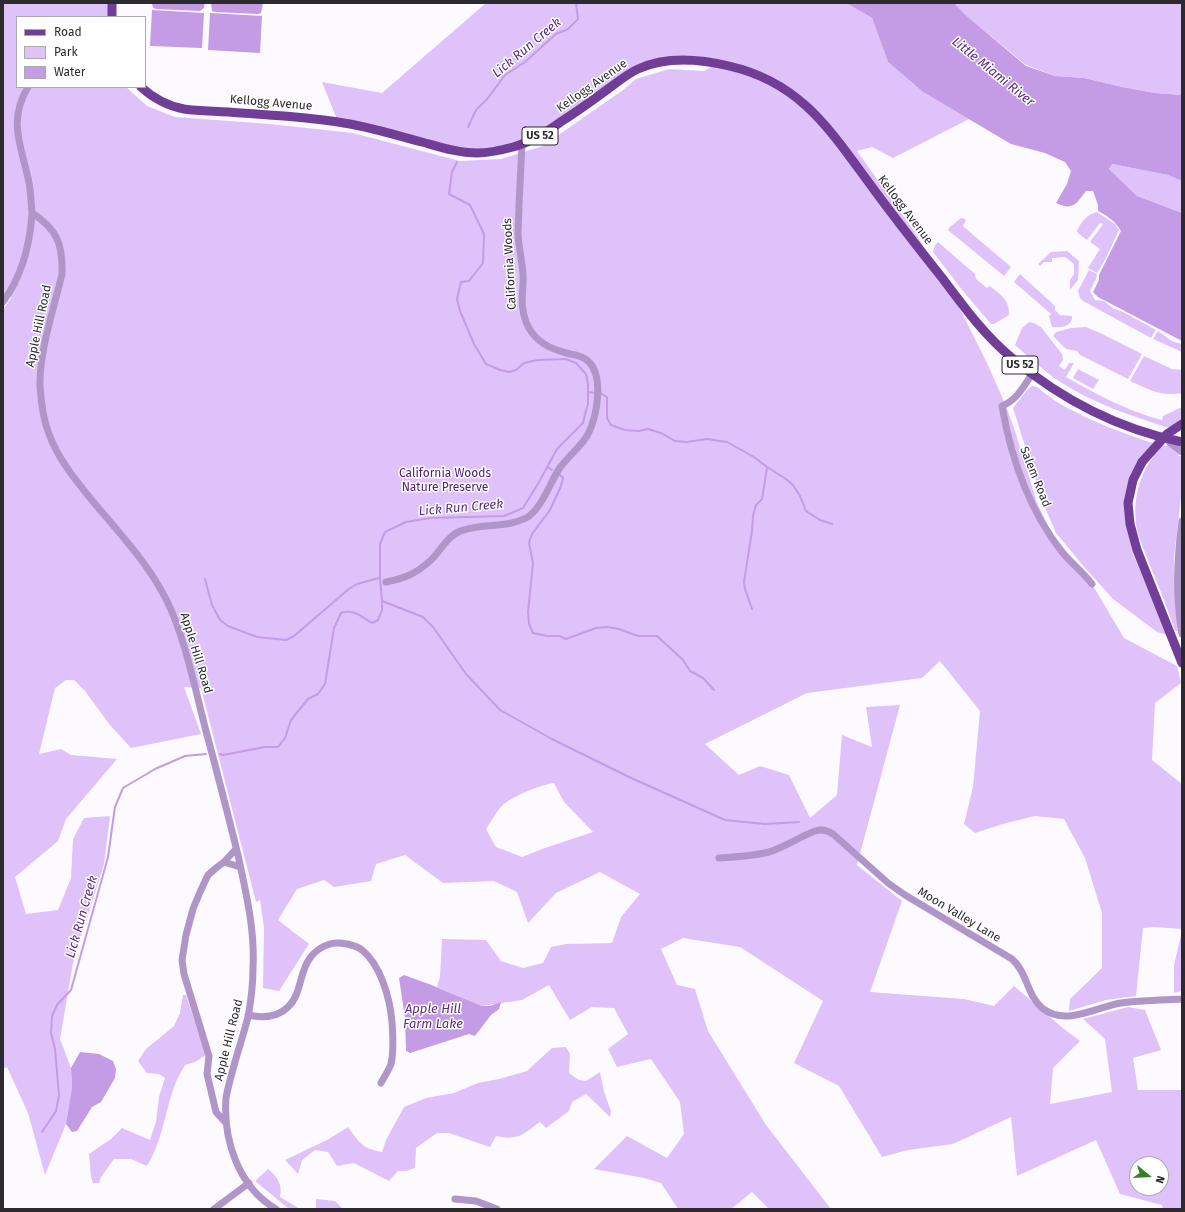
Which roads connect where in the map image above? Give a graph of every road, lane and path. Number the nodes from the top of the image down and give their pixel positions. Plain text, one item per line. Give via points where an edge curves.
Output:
1 (112, 3) edge
2 (112, 16) edge
3 (28, 88) edge
4 (142, 88) edge
5 (522, 144) junction
6 (32, 213) junction
7 (3, 302) edge
8 (1032, 374) junction
9 (1182, 424) edge
10 (1168, 439) junction
11 (1182, 442) edge
12 (1182, 452) edge
13 (1182, 520) edge
14 (386, 582) dead end
15 (1092, 584) dead end
16 (1182, 634) edge
17 (1182, 663) edge
18 (236, 849) junction
19 (719, 858) dead end
20 (224, 862) junction
21 (240, 867) junction
22 (1182, 999) edge
23 (248, 1015) junction
24 (381, 1083) dead end
25 (225, 1122) junction
26 (249, 1183) junction
27 (455, 1199) dead end
28 (214, 1209) edge
29 (276, 1209) edge
30 (497, 1209) edge

1 - 2 main road
3 - 6 street via 20,104 17,129 29,181
4 - 5 main road, Kellogg Avenue / US 52 via 162,102 186,109 338,122 458,152 478,153
5 - 8 main road, Kellogg Avenue / US 52 via 546,132 629,74 648,65 671,60 691,61 733,67 762,77 792,94 821,119 965,308 1000,347
5 - 14 street, California Woods via 518,234 523,275 521,307 526,323 542,344 582,357 593,369 598,385 598,401 588,435 566,459 542,502 528,518 464,530 452,535 432,559 414,574
6 - 7 street via 29,240 20,271
6 - 18 street, Apple Hill Road via 44,221 54,233 62,258 62,274 40,374 41,404 48,434 62,462 75,480 134,549 171,610 190,663
8 - 10 main road, Kellogg Avenue / US 52 via 1070,400 1099,415 1133,430
8 - 15 street, Salem Road via 1016,398 1002,406 1012,450 1028,495 1043,523 1062,552
9 - 17 main road, bridge via 1167,434 1142,462 1133,480 1128,503 1137,550
10 - 11 main road, Kellogg Avenue / US 52
10 - 12 street
13 - 16 street via 1177,571 1178,610
18 - 20 street
18 - 21 street, Apple Hill Road
19 - 22 street, Moon Valley Lane via 769,852 814,832 826,830 905,895 1012,959 1020,969 1034,1000 1053,1015 1080,1015 1120,1003
20 - 21 street
20 - 25 street via 208,876 200,892 189,922 182,960 209,1056 207,1074 216,1112
21 - 23 street, Apple Hill Road via 249,903 254,946
23 - 24 street via 271,1016 289,1007 298,992 304,969 311,957 322,948 335,943 350,944 361,949 371,958 377,969 386,989 392,1013 391,1064
23 - 25 street, Apple Hill Road via 228,1086
25 - 26 street, Apple Hill Road via 231,1149
26 - 28 street
26 - 29 street, Apple Hill Road via 265,1202
27 - 30 street via 476,1201

